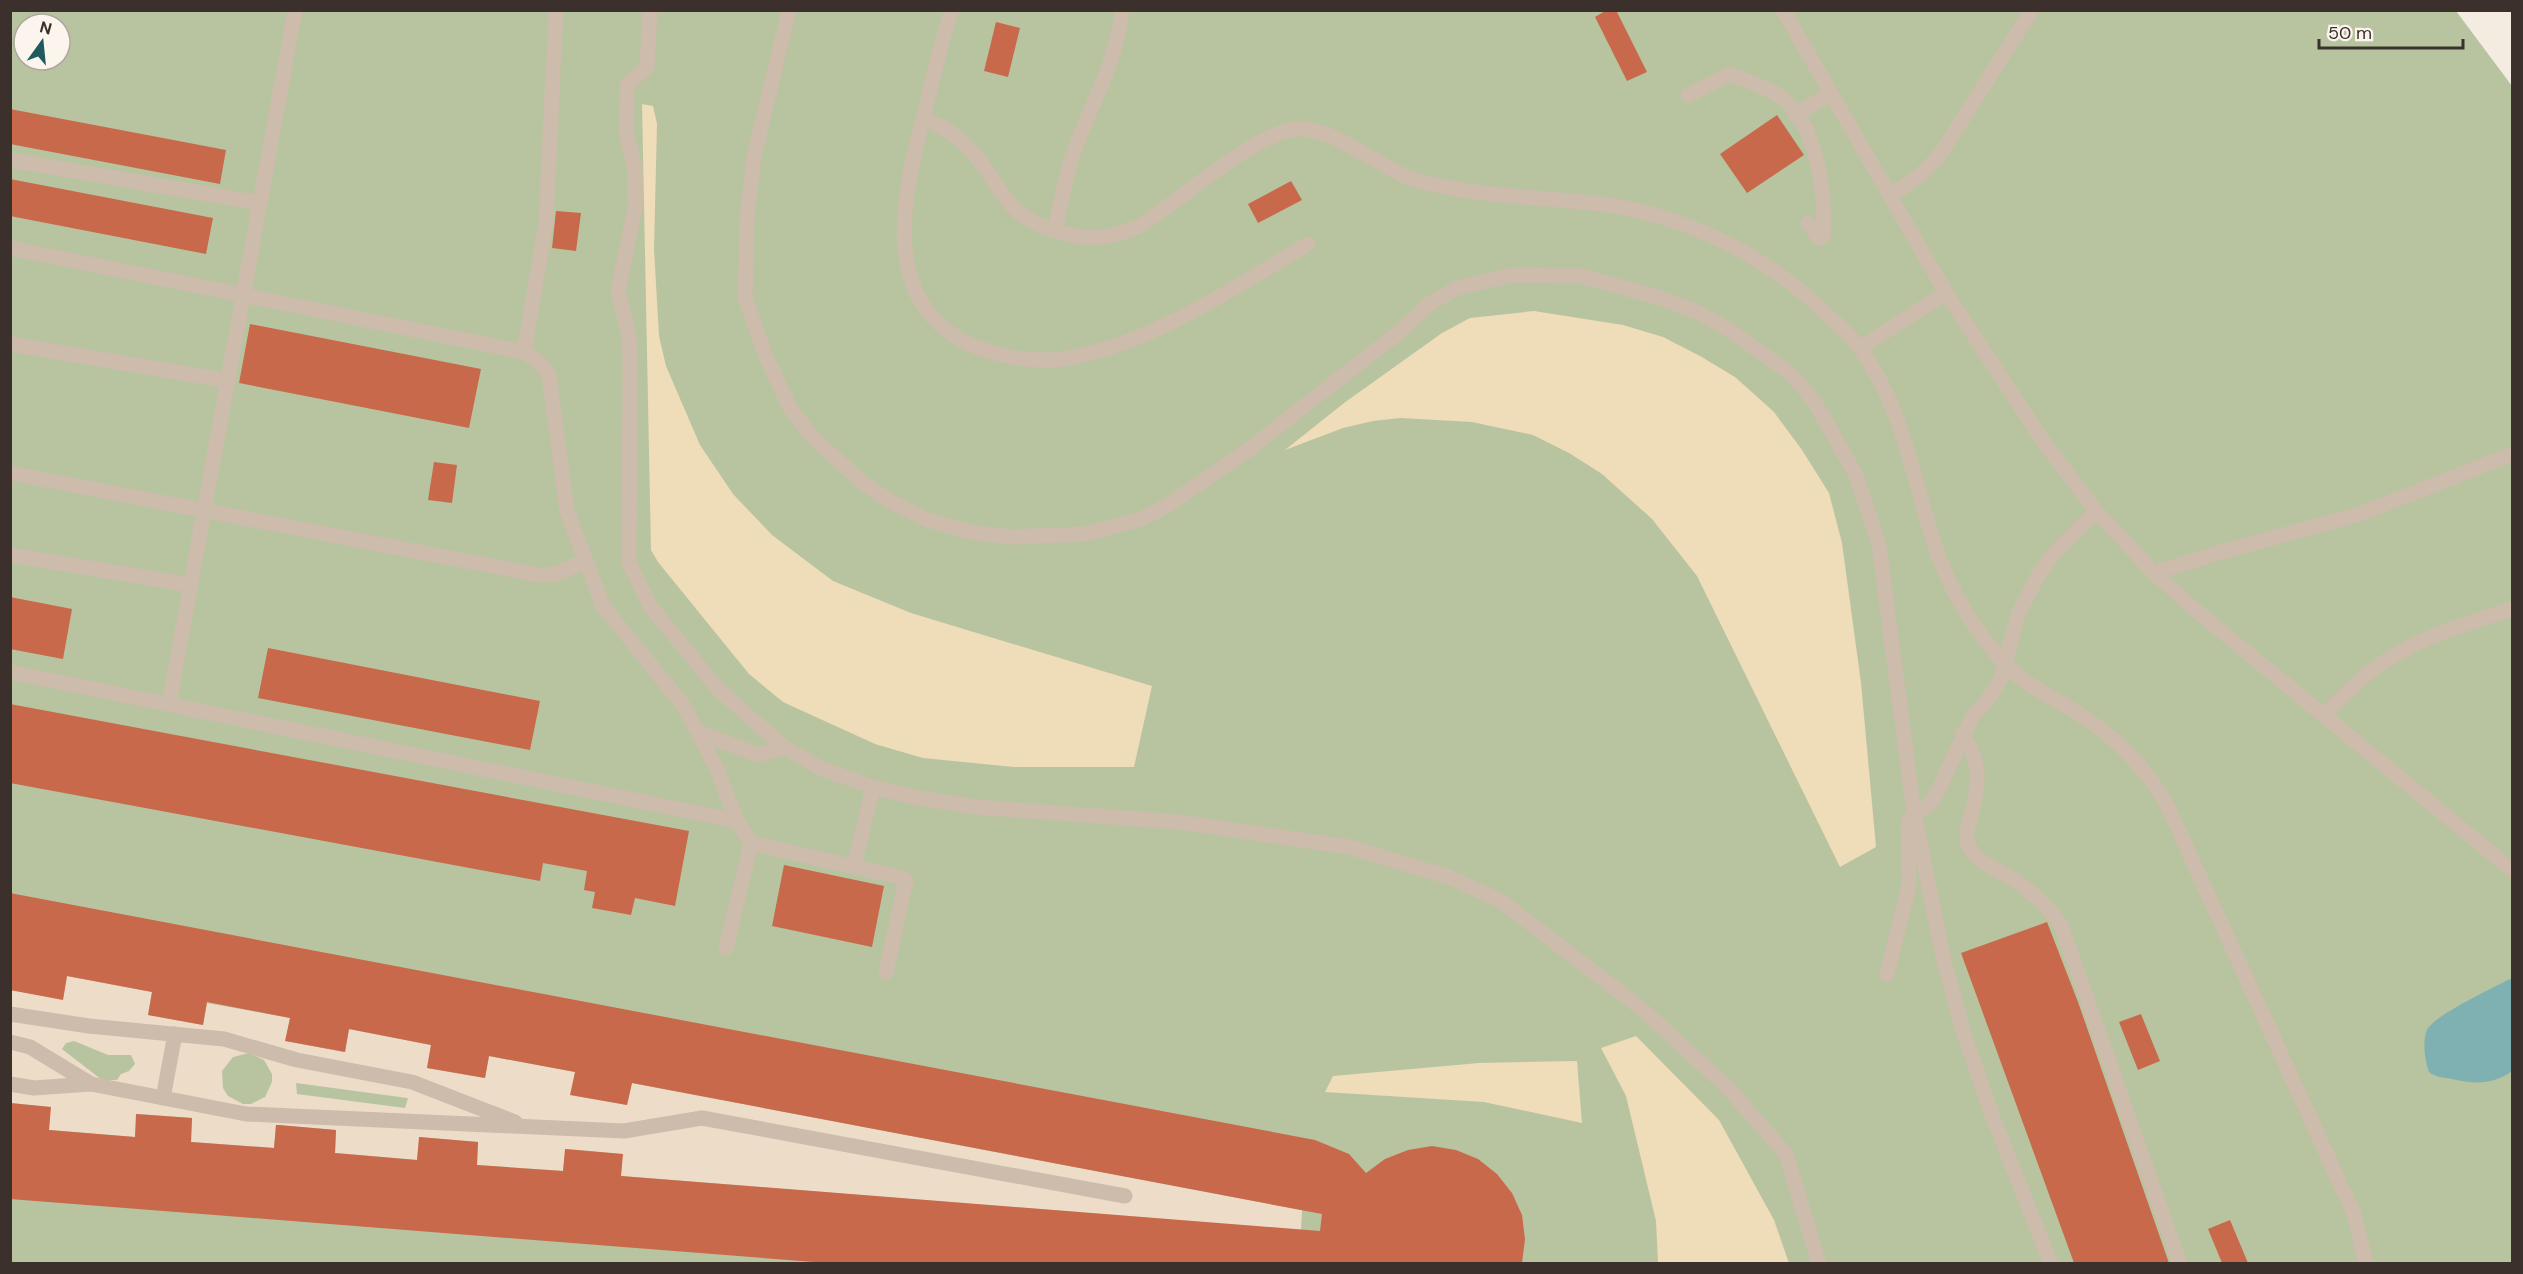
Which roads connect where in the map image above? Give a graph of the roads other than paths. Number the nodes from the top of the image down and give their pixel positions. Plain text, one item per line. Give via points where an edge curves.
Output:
1 (295, 10) edge
2 (556, 10) edge
3 (650, 10) edge
4 (789, 10) edge
5 (952, 10) edge
6 (1122, 10) edge
7 (1783, 10) edge
8 (2032, 10) edge
9 (1831, 94) junction
10 (1688, 95) dead end
11 (1795, 114) junction
12 (923, 119) junction
13 (10, 160) edge
14 (1890, 196) junction
15 (260, 203) junction
16 (1808, 223) dead end
17 (1055, 231) junction
18 (1308, 244) dead end
19 (10, 248) edge
20 (1946, 293) junction
21 (244, 295) junction
22 (10, 344) edge
23 (1860, 348) junction
24 (524, 352) junction
25 (229, 381) junction
26 (2512, 454) edge
27 (10, 473) edge
28 (205, 510) junction
29 (2096, 511) junction
30 (10, 555) edge
31 (586, 561) junction
32 (2154, 573) junction
33 (190, 585) junction
34 (2512, 609) edge
35 (2006, 665) junction
36 (10, 672) edge
37 (169, 704) junction
38 (2324, 715) junction
39 (699, 732) junction
40 (1962, 734) junction
41 (784, 747) junction
42 (873, 787) junction
43 (1914, 813) junction
44 (737, 821) junction
45 (751, 843) junction
46 (854, 866) junction
47 (2512, 870) edge
48 (726, 948) dead end
49 (886, 972) dead end
50 (1887, 974) dead end
51 (10, 1014) edge
52 (175, 1034) junction
53 (10, 1042) edge
54 (10, 1084) edge
55 (91, 1084) junction
56 (163, 1098) junction
57 (528, 1127) junction
58 (1125, 1196) dead end
59 (1819, 1263) edge
60 (2051, 1263) edge
61 (2180, 1263) edge
62 (2367, 1263) edge

1 - 15 street
2 - 24 street via 546,222
3 - 41 street via 647,67 628,84 627,90 626,132 635,169 635,208 618,291 629,336 629,563 650,606 719,690
4 - 43 street via 754,156 747,217 745,297 766,357 790,408 813,438 862,482 928,520 970,532 1010,537 1085,534 1141,519 1168,505 1248,450 1398,333 1429,304 1456,288 1512,275 1581,276 1664,299 1728,329 1791,374 1814,401 1856,475 1879,545
5 - 12 street
6 - 17 street via 1112,59 1074,153
7 - 9 street
8 - 14 street via 1939,156 1920,176
9 - 11 street
9 - 14 street
10 - 11 street via 1730,74 1781,97
11 - 16 street via 1812,141 1819,171 1823,236 1819,238
12 - 17 street via 950,131 970,149 1013,207
12 - 18 street via 906,195 906,263 913,287 923,307 940,325 963,341 993,353 1046,360 1092,353 1183,318
13 - 15 street
14 - 20 street
15 - 21 street
17 - 23 street via 1088,238 1119,235 1157,215 1270,137 1298,129 1313,131 1420,182 1491,195 1604,205 1672,221 1709,235 1763,263 1798,288
19 - 21 street
20 - 23 street
20 - 29 street via 2043,441
21 - 24 street
21 - 25 street
22 - 25 street
23 - 35 street via 1895,417 1942,569 1972,623
24 - 31 street via 549,375 567,511
25 - 28 street
26 - 32 street via 2360,514
27 - 28 street
28 - 31 street via 539,575 556,574
28 - 33 street
29 - 32 street
29 - 35 street via 2039,574 2018,614
30 - 33 street
31 - 39 street via 603,606 683,705
32 - 38 street
33 - 37 street
34 - 38 street via 2412,646 2376,667
35 - 40 street via 2001,679
35 - 62 street via 2114,740 2155,783 2354,1214
36 - 37 street
37 - 44 street
38 - 47 street
39 - 41 street via 758,755
39 - 44 street
40 - 43 street via 1939,789 1929,805
40 - 61 street via 1972,747 1979,780 1967,831 1968,843 1975,855 2034,895 2061,924
41 - 42 street via 822,770
42 - 46 street
42 - 59 street via 976,807 1179,822 1349,847 1449,877 1501,902 1642,1009 1729,1089 1786,1154
43 - 50 street via 1907,833 1909,886
43 - 60 street via 1943,957 1963,1031
44 - 45 street
45 - 46 street
45 - 48 street
46 - 49 street via 906,880
51 - 52 street
52 - 56 street
52 - 57 street via 224,1039 297,1060 412,1082
53 - 55 street via 30,1047
54 - 55 street via 34,1088
55 - 56 street
56 - 57 street via 246,1114
57 - 58 street via 624,1131 702,1118

